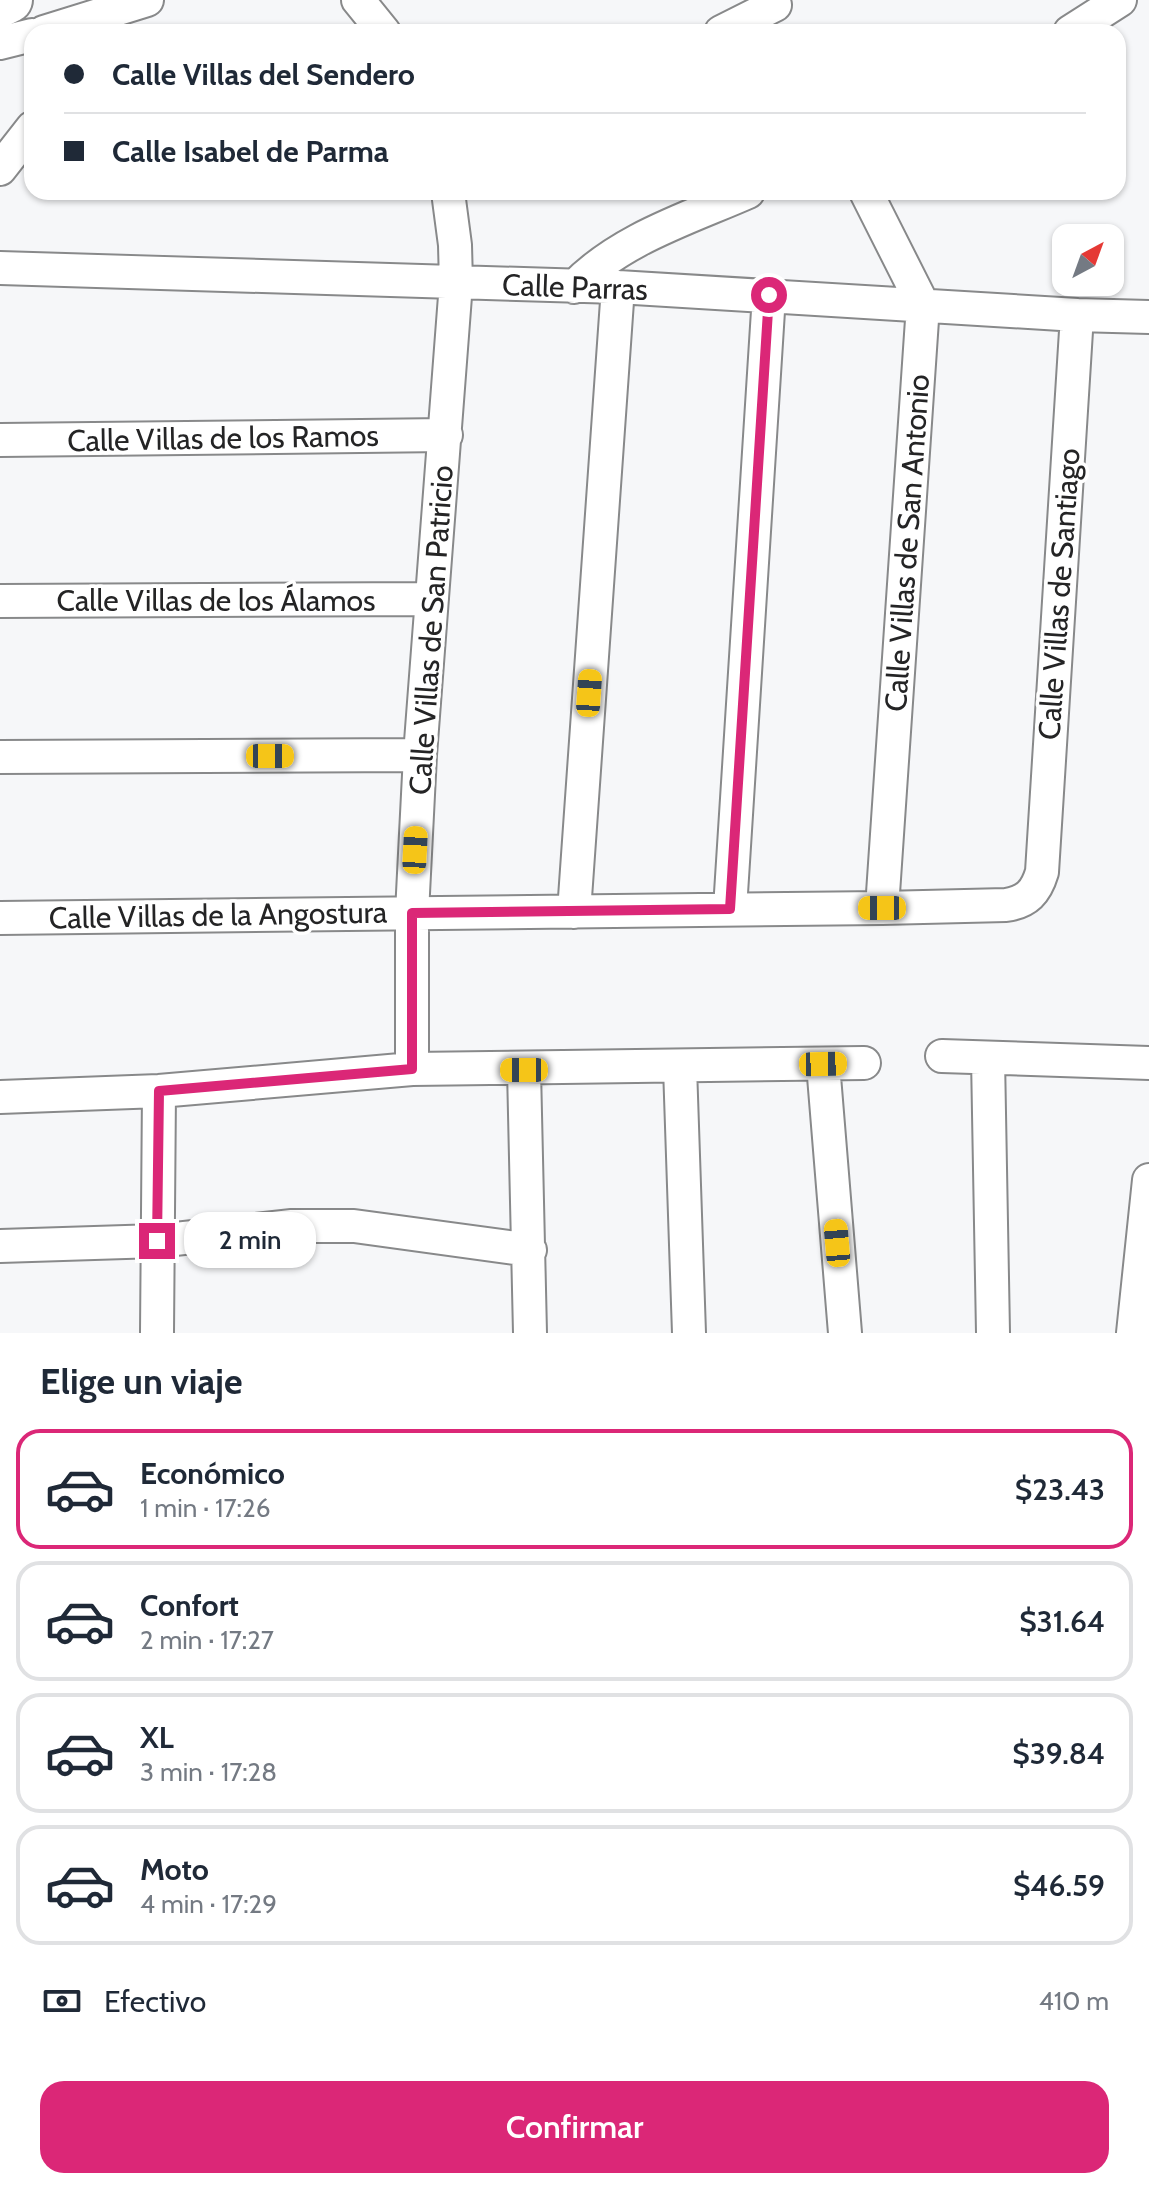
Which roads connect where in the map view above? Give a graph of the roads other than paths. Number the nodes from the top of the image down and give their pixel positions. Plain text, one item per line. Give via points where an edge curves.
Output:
1 (10, 0) edge
2 (147, 0) edge
3 (358, 0) edge
4 (1120, 0) edge
5 (0, 5) edge
6 (778, 12) edge
7 (381, 19) edge
8 (70, 24) edge
9 (744, 24) edge
10 (1082, 24) edge
11 (24, 37) edge
12 (0, 43) edge
13 (24, 138) edge
14 (0, 169) edge
15 (449, 200) edge
16 (731, 200) edge
17 (870, 200) edge
18 (0, 268) edge
19 (456, 283) junction
20 (574, 287) junction
21 (618, 287) junction
22 (769, 295) junction
23 (923, 305) junction
24 (1077, 315) junction
25 (1149, 317) edge
26 (446, 435) junction
27 (0, 440) edge
28 (432, 599) junction
29 (0, 601) edge
30 (420, 755) junction
31 (0, 757) edge
32 (1042, 872) joint
33 (882, 908) junction
34 (730, 909) junction
35 (574, 912) junction
36 (412, 913) junction
37 (0, 918) edge
38 (942, 1056) dead end
39 (988, 1058) junction
40 (864, 1063) dead end
41 (1149, 1063) edge
42 (823, 1064) junction
43 (680, 1067) junction
44 (412, 1069) junction
45 (524, 1070) junction
46 (159, 1091) junction
47 (0, 1097) edge
48 (1149, 1180) edge
49 (157, 1241) junction
50 (0, 1246) edge
51 (530, 1250) junction
52 (157, 1333) edge
53 (530, 1333) edge
54 (689, 1333) edge
55 (845, 1333) edge
56 (993, 1333) edge
57 (1133, 1333) edge

1 - 5 highway
2 - 8 street
3 - 7 street
4 - 10 street
6 - 9 street
11 - 12 street
13 - 14 street
15 - 19 street, Calle Villas de San Patricio
16 - 20 street via 614,254
17 - 23 street
18 - 19 street, Calle Parras
19 - 20 street, Calle Parras
19 - 26 street, Calle Villas de San Patricio
20 - 21 street, Calle Parras
21 - 22 street, Calle Parras
21 - 35 street
22 - 23 street, Calle Parras
22 - 34 street
23 - 24 street, Calle Parras
23 - 33 street, Calle Villas de San Antonio
24 - 25 street, Calle Parras
24 - 32 street, Calle Villas de Santiago
26 - 27 street, Calle Villas de los Ramos
26 - 28 street, Calle Villas de San Patricio
28 - 29 street, Calle Villas de los Álamos
28 - 30 street, Calle Villas de San Patricio
30 - 31 street
30 - 36 street, Calle Villas de San Patricio
32 - 33 street, Calle Villas de la Angostura via 1038,887 1017,903
33 - 34 street, Calle Villas de la Angostura
34 - 35 street, Calle Villas de la Angostura
35 - 36 street, Calle Villas de la Angostura
36 - 37 street, Calle Villas de la Angostura
36 - 44 street, Calle Villas de San Patricio
38 - 39 street
39 - 41 street
39 - 56 street
40 - 42 street
42 - 43 street
42 - 55 street
43 - 45 street
43 - 54 street
44 - 45 street
44 - 46 street
45 - 51 street
46 - 47 street
46 - 49 street
48 - 57 street
49 - 50 street
49 - 51 street via 292,1226 354,1226
49 - 52 street
51 - 53 street

